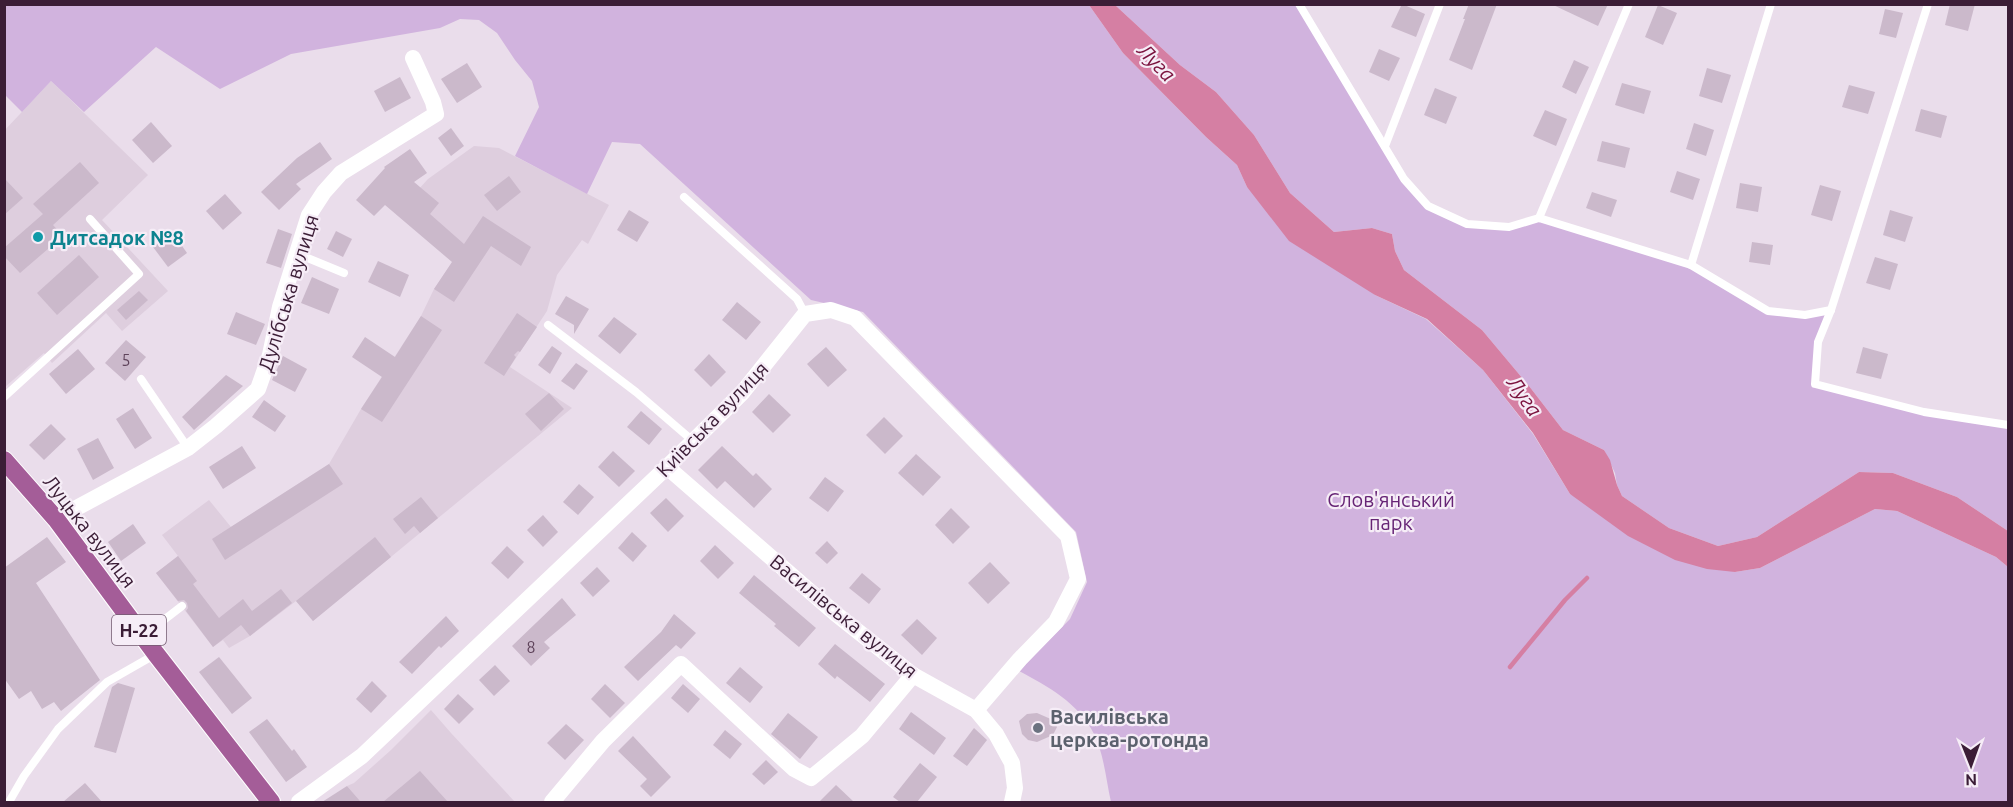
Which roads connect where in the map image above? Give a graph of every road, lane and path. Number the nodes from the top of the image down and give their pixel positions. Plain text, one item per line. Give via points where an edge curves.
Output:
1 (1299, 4) edge
2 (1440, 4) edge
3 (1629, 4) edge
4 (1771, 4) edge
5 (1928, 4) edge
6 (413, 58) dead end
7 (1385, 146) junction
8 (684, 197) dead end
9 (1539, 218) junction
10 (90, 219) dead end
11 (298, 254) junction
12 (1691, 265) junction
13 (344, 273) dead end
14 (1831, 310) junction
15 (805, 314) junction
16 (548, 325) dead end
17 (141, 379) dead end
18 (4, 397) edge
19 (2008, 425) edge
20 (693, 441) junction
21 (188, 448) junction
22 (4, 460) edge
23 (667, 467) junction
24 (56, 519) junction
25 (182, 606) dead end
26 (143, 636) junction
27 (156, 654) junction
28 (914, 675) junction
29 (976, 710) junction
30 (9, 802) edge
31 (271, 802) edge
32 (299, 802) edge
33 (552, 802) edge
34 (1012, 802) edge

1 - 7 lane
2 - 7 lane
3 - 9 lane
4 - 12 lane
5 - 14 lane
6 - 11 street, Дулібська вулиця via 436,114 341,172 309,214
7 - 9 lane via 1404,179 1428,206 1467,224 1509,227
8 - 15 lane via 797,299
9 - 12 lane
10 - 18 lane via 139,274
11 - 13 lane
11 - 21 street, Дулібська вулиця via 258,389
12 - 14 lane via 1768,311 1805,315
14 - 19 lane via 1818,342 1815,384 1924,412
15 - 20 street, Київська вулиця via 742,393
15 - 29 street via 831,310 855,318 1068,536 1078,579 1056,622
16 - 20 lane
17 - 21 lane
20 - 23 street, Київська вулиця
21 - 24 street, Дулібська вулиця
22 - 24 main road, Луцька вулиця / Н-22
23 - 28 street, Василівська вулиця via 836,614
23 - 32 street, Київська вулиця via 362,756
24 - 26 main road, Луцька вулиця / Н-22
25 - 26 lane
26 - 27 main road, Луцька вулиця / Н-22
27 - 30 lane via 107,682 58,729
27 - 31 main road, Луцька вулиця / Н-22
28 - 29 street, Василівська вулиця
28 - 33 street via 862,736 811,778 794,769 681,664 603,741
29 - 34 street, Василівська вулиця via 996,734 1012,763 1016,788

